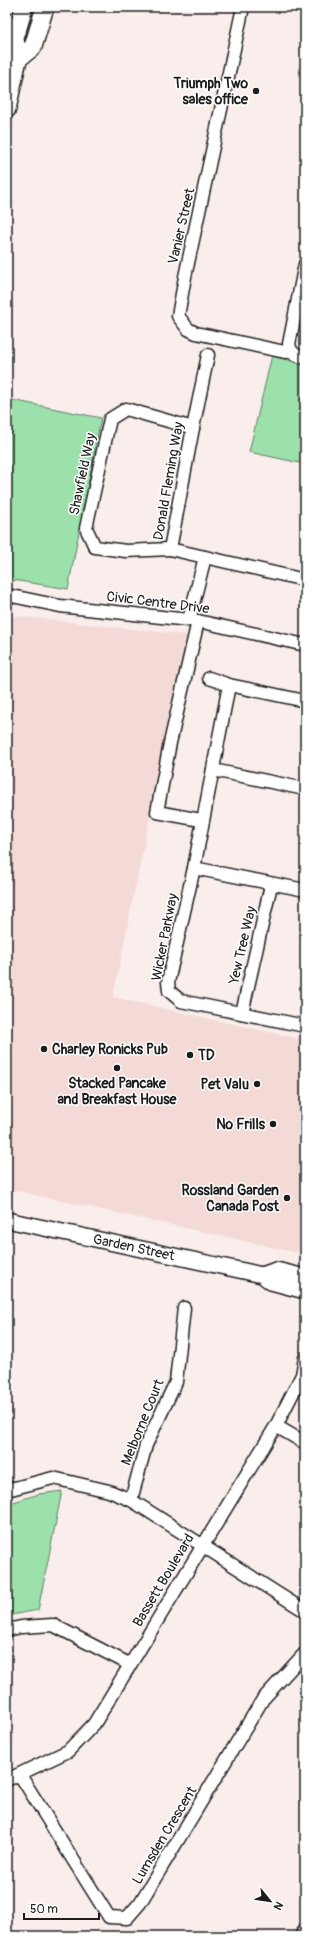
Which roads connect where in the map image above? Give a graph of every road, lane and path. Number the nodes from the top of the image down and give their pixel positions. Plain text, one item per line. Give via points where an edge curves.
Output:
1 (24, 7) edge
2 (45, 7) edge
3 (243, 7) edge
4 (18, 59) junction
5 (7, 109) edge
6 (305, 264) edge
7 (291, 351) junction
8 (208, 355) dead end
9 (305, 358) edge
10 (192, 428) junction
11 (170, 549) junction
12 (205, 557) junction
13 (305, 580) edge
14 (7, 595) edge
15 (194, 620) junction
16 (305, 645) edge
17 (209, 678) dead end
18 (229, 685) junction
19 (305, 701) edge
20 (214, 770) junction
21 (305, 789) edge
22 (202, 820) junction
23 (194, 868) junction
24 (271, 885) junction
25 (305, 890) edge
26 (242, 1013) junction
27 (305, 1026) edge
28 (7, 1220) edge
29 (262, 1275) junction
30 (305, 1277) edge
31 (305, 1291) edge
32 (184, 1308) dead end
33 (305, 1358) edge
34 (276, 1426) junction
35 (305, 1444) edge
36 (7, 1490) edge
37 (131, 1500) junction
38 (202, 1545) junction
39 (305, 1611) edge
40 (7, 1630) edge
41 (305, 1654) edge
42 (129, 1664) junction
43 (20, 1775) junction
44 (7, 1780) edge
45 (305, 1929) edge
46 (301, 1936) edge

1 - 4 main road via 15,38
2 - 4 main road via 33,47
3 - 7 street, Vanier Street via 178,316 188,329 196,333 285,352
4 - 5 main road
6 - 7 street via 289,344
7 - 9 street, Vanier Street
8 - 10 street, Donald Fleming Way
10 - 11 street, Donald Fleming Way
10 - 11 street, Shawfield Way via 126,409 110,418 86,528 95,547 126,551
11 - 12 street, Donald Fleming Way
12 - 13 street, Donald Fleming Way
12 - 15 street
14 - 15 street, Civic Centre Drive via 60,606
15 - 16 street, Civic Centre Drive
15 - 22 street via 158,812
17 - 18 street
18 - 19 street
18 - 20 street, Wicker Parkway
20 - 21 street
20 - 22 street, Wicker Parkway
22 - 23 street, Wicker Parkway
23 - 24 street
23 - 26 street, Wicker Parkway via 173,957 168,982 169,991 181,1001
24 - 25 street
24 - 26 street, Yew Tree Way
26 - 27 street, Wicker Parkway
28 - 29 street, Garden Street
29 - 30 street, Garden Street via 276,1270
29 - 31 street, Garden Street via 272,1282
32 - 37 street, Melborne Court via 176,1382 146,1445
33 - 34 street, Bassett Boulevard via 302,1375
34 - 35 street
34 - 38 street, Bassett Boulevard
36 - 37 street via 53,1478 109,1491
37 - 38 street
38 - 39 street
38 - 42 street, Bassett Boulevard
40 - 42 street via 54,1626
41 - 43 street, Lumsden Crescent via 263,1699 140,1903 127,1918 109,1918
42 - 43 street, Bassett Boulevard via 94,1724 68,1752
43 - 44 street, Bassett Boulevard
45 - 46 street

